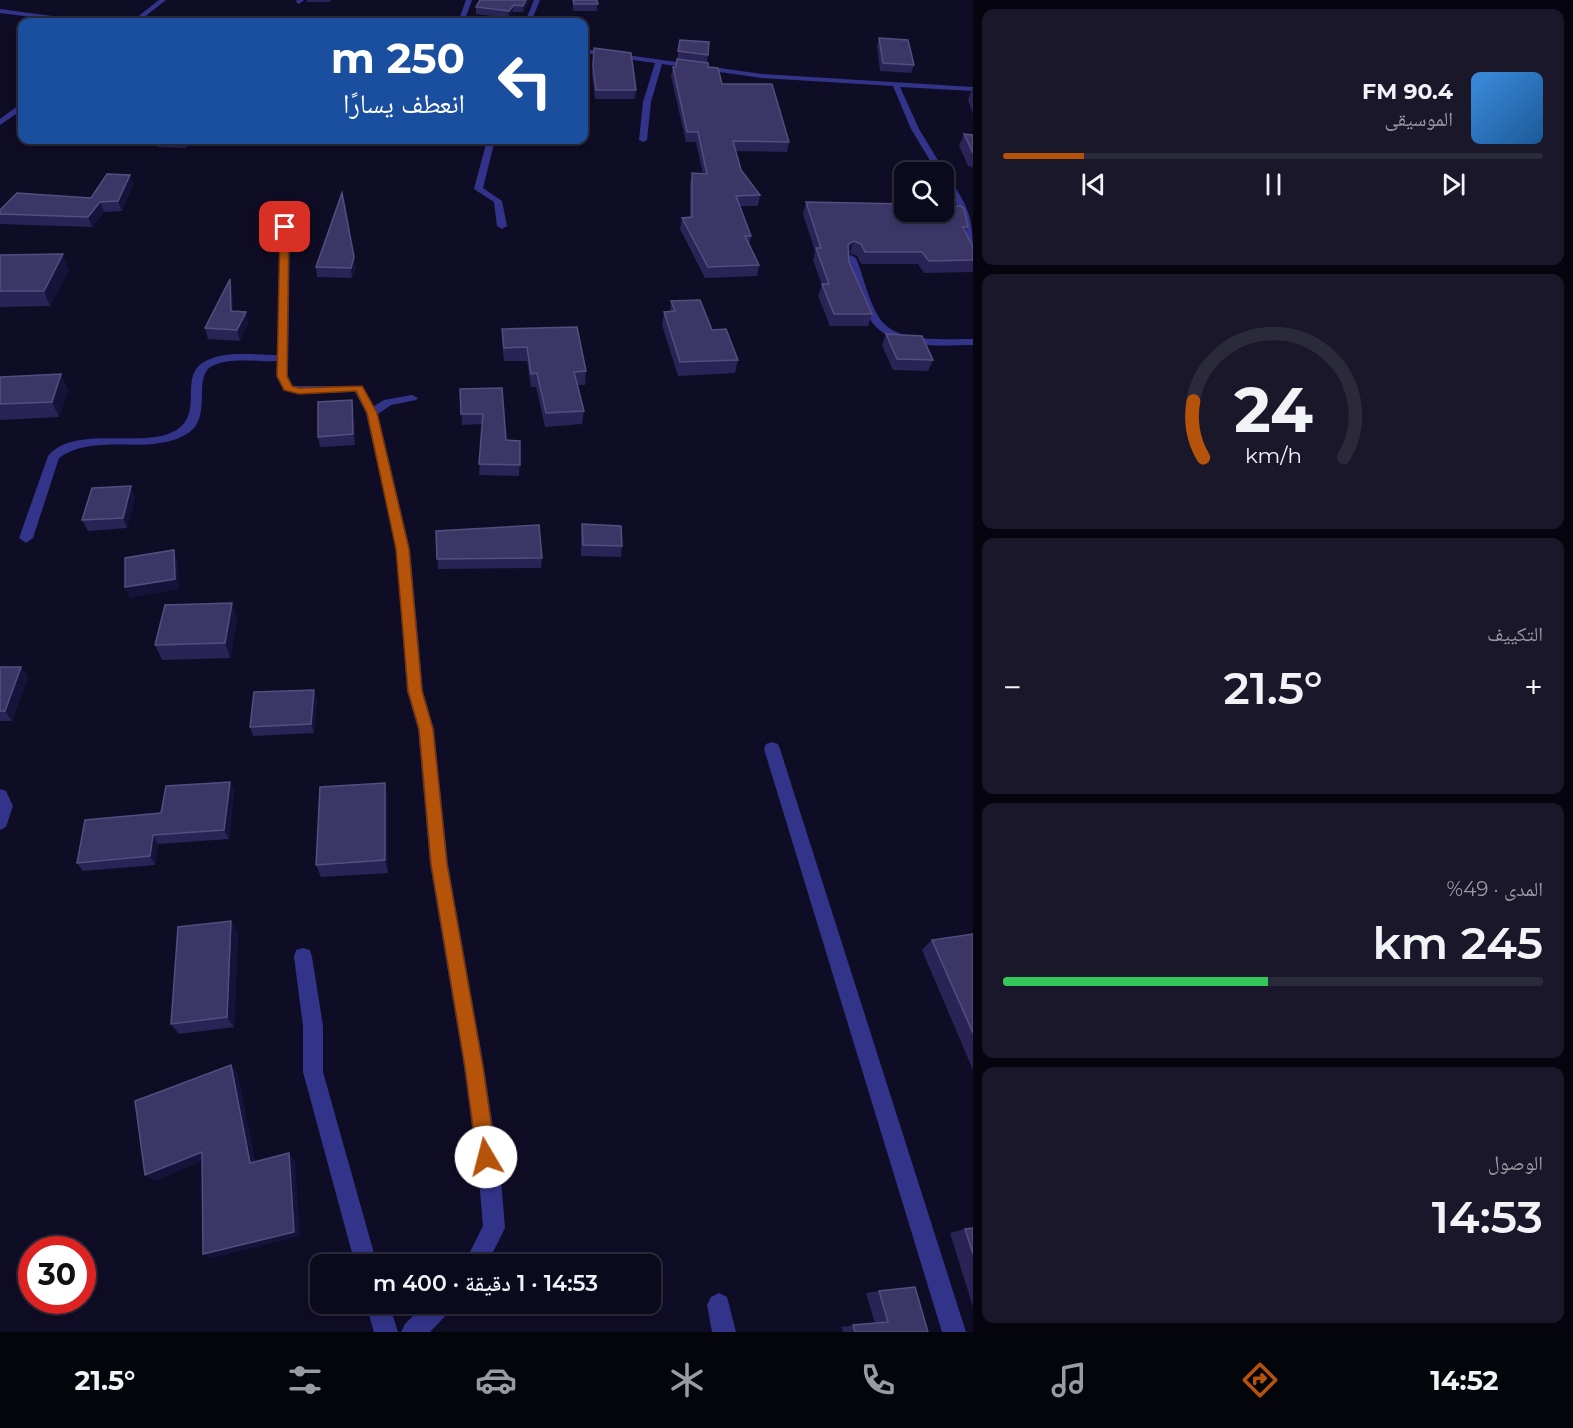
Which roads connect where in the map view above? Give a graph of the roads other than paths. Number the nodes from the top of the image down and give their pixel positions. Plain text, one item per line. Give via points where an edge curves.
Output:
1 (163, 0) edge
2 (469, 0) edge
3 (537, 0) edge
4 (0, 11) edge
5 (52, 18) edge
6 (139, 18) edge
7 (462, 18) edge
8 (530, 18) edge
9 (588, 52) edge
10 (659, 61) junction
11 (895, 83) junction
12 (973, 88) edge
13 (18, 110) edge
14 (0, 123) edge
15 (644, 140) dead end
16 (491, 144) edge
17 (935, 162) edge
18 (954, 192) edge
19 (502, 226) dead end
20 (285, 227) dead end
21 (973, 251) edge
22 (851, 258) edge
23 (973, 342) edge
24 (282, 358) junction
25 (412, 398) dead end
26 (372, 413) junction
27 (26, 538) dead end
28 (772, 749) dead end
29 (0, 796) edge
30 (0, 822) edge
31 (303, 957) dead end
32 (363, 1254) edge
33 (480, 1254) edge
34 (719, 1305) dead end
35 (381, 1314) edge
36 (431, 1314) edge
37 (386, 1332) edge
38 (413, 1332) edge
39 (724, 1332) edge
40 (954, 1332) edge

1 - 6 street
2 - 7 street
3 - 8 street
4 - 5 street
9 - 10 street
10 - 11 street via 781,78
10 - 15 street via 647,102
11 - 12 street
11 - 17 street
13 - 14 street
16 - 19 street via 478,189 498,201
18 - 21 street via 964,208
20 - 24 street
22 - 23 street via 877,322 892,333 913,340
24 - 26 street via 282,376 288,388 358,388
24 - 27 street via 208,364 198,379 197,414 187,431 178,435 59,449
25 - 26 street via 388,402
26 - 33 street via 403,549 415,691 426,729 439,864 490,1180 494,1228
28 - 40 street
29 - 30 street via 5,806
31 - 32 street via 313,1026 313,1072
34 - 39 street
35 - 37 street
36 - 38 street

